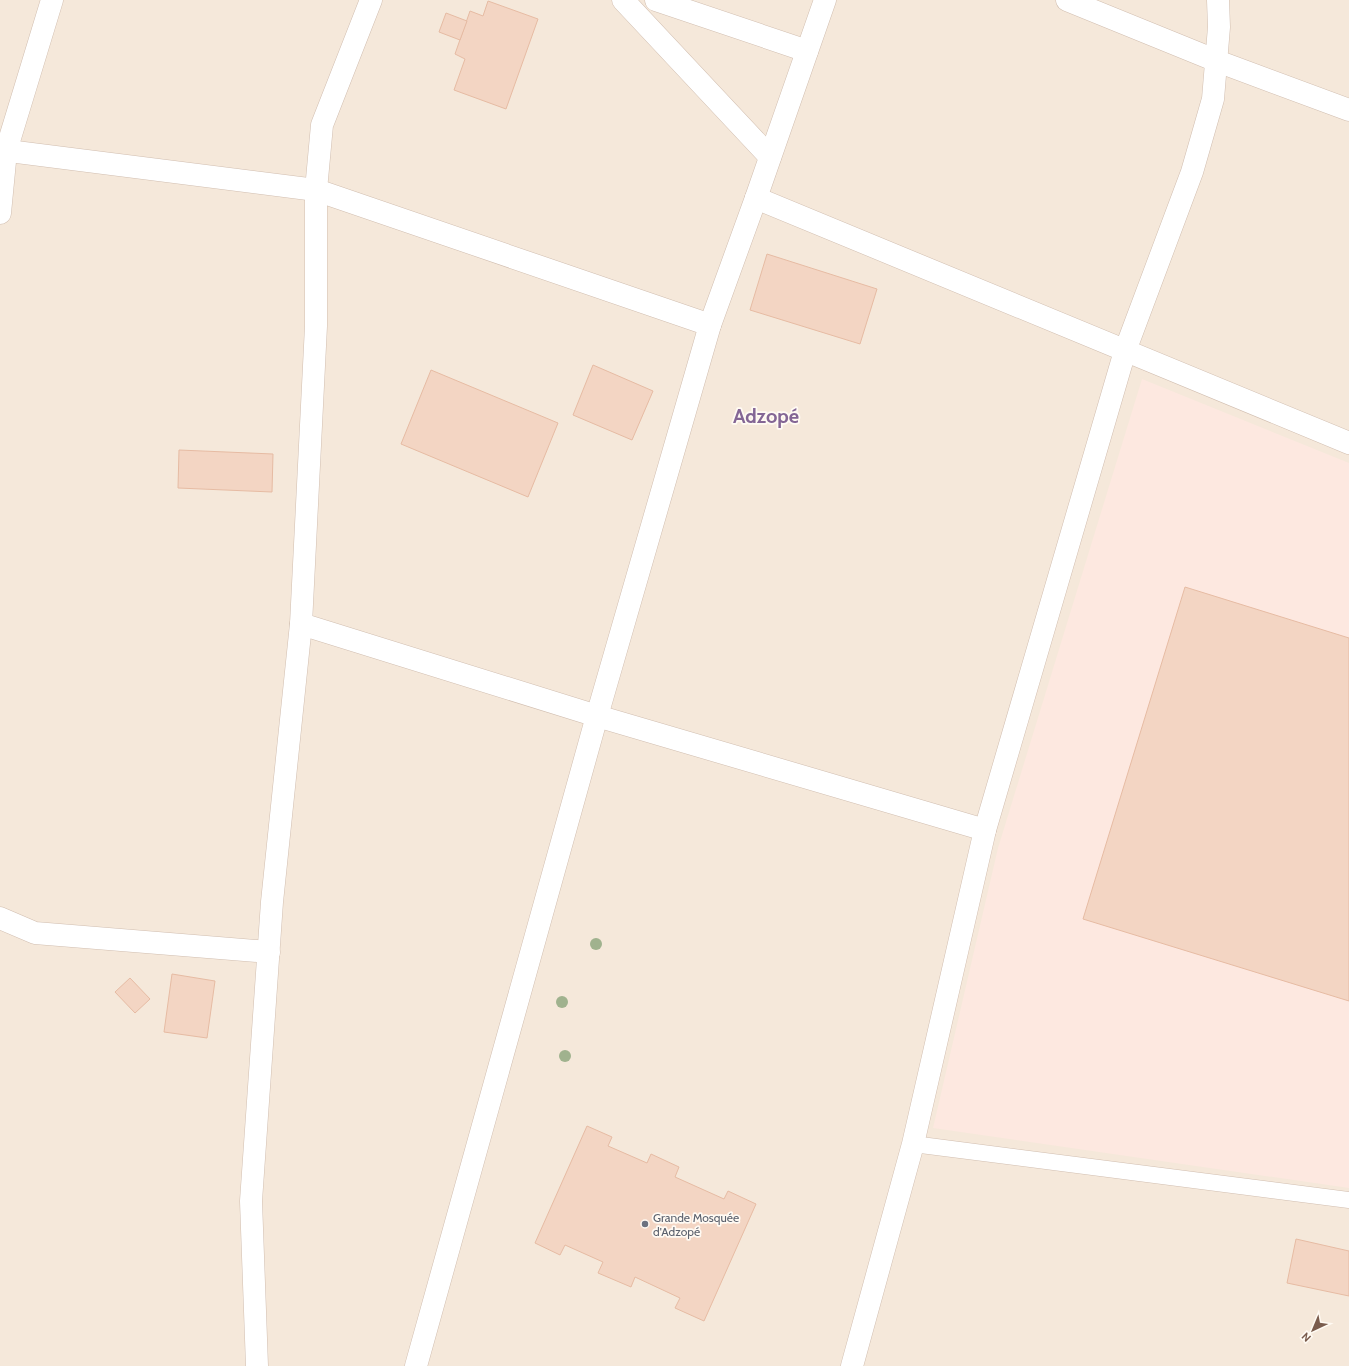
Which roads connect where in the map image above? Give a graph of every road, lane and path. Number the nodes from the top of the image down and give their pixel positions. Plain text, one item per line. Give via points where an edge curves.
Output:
1 (52, 0) edge
2 (371, 0) edge
3 (623, 0) edge
4 (656, 0) edge
5 (825, 0) edge
6 (1068, 0) edge
7 (1218, 0) edge
8 (807, 51) junction
9 (1217, 61) junction
10 (1349, 110) edge
11 (3, 150) edge
12 (770, 157) junction
13 (316, 190) junction
14 (756, 198) junction
15 (0, 213) edge
16 (710, 325) junction
17 (1125, 351) junction
18 (1349, 443) edge
19 (301, 624) junction
20 (597, 716) junction
21 (985, 830) junction
22 (0, 918) edge
23 (269, 952) junction
24 (913, 1144) junction
25 (1349, 1200) edge
26 (257, 1366) edge
27 (416, 1366) edge
28 (852, 1366) edge

1 - 11 street
2 - 13 street via 322,125
3 - 12 street
4 - 8 street
5 - 8 street
6 - 9 street
7 - 9 street
8 - 12 street
9 - 10 street
9 - 17 street via 1213,99 1192,172
11 - 13 street
11 - 15 street
12 - 14 street
13 - 16 street
13 - 19 street via 316,326
14 - 16 street
14 - 17 street
16 - 20 street
17 - 18 street
17 - 21 street
19 - 20 street
19 - 23 street
20 - 21 street
20 - 27 street
21 - 24 street
22 - 23 street via 35,933
23 - 26 street via 251,1201
24 - 25 lane
24 - 28 street

